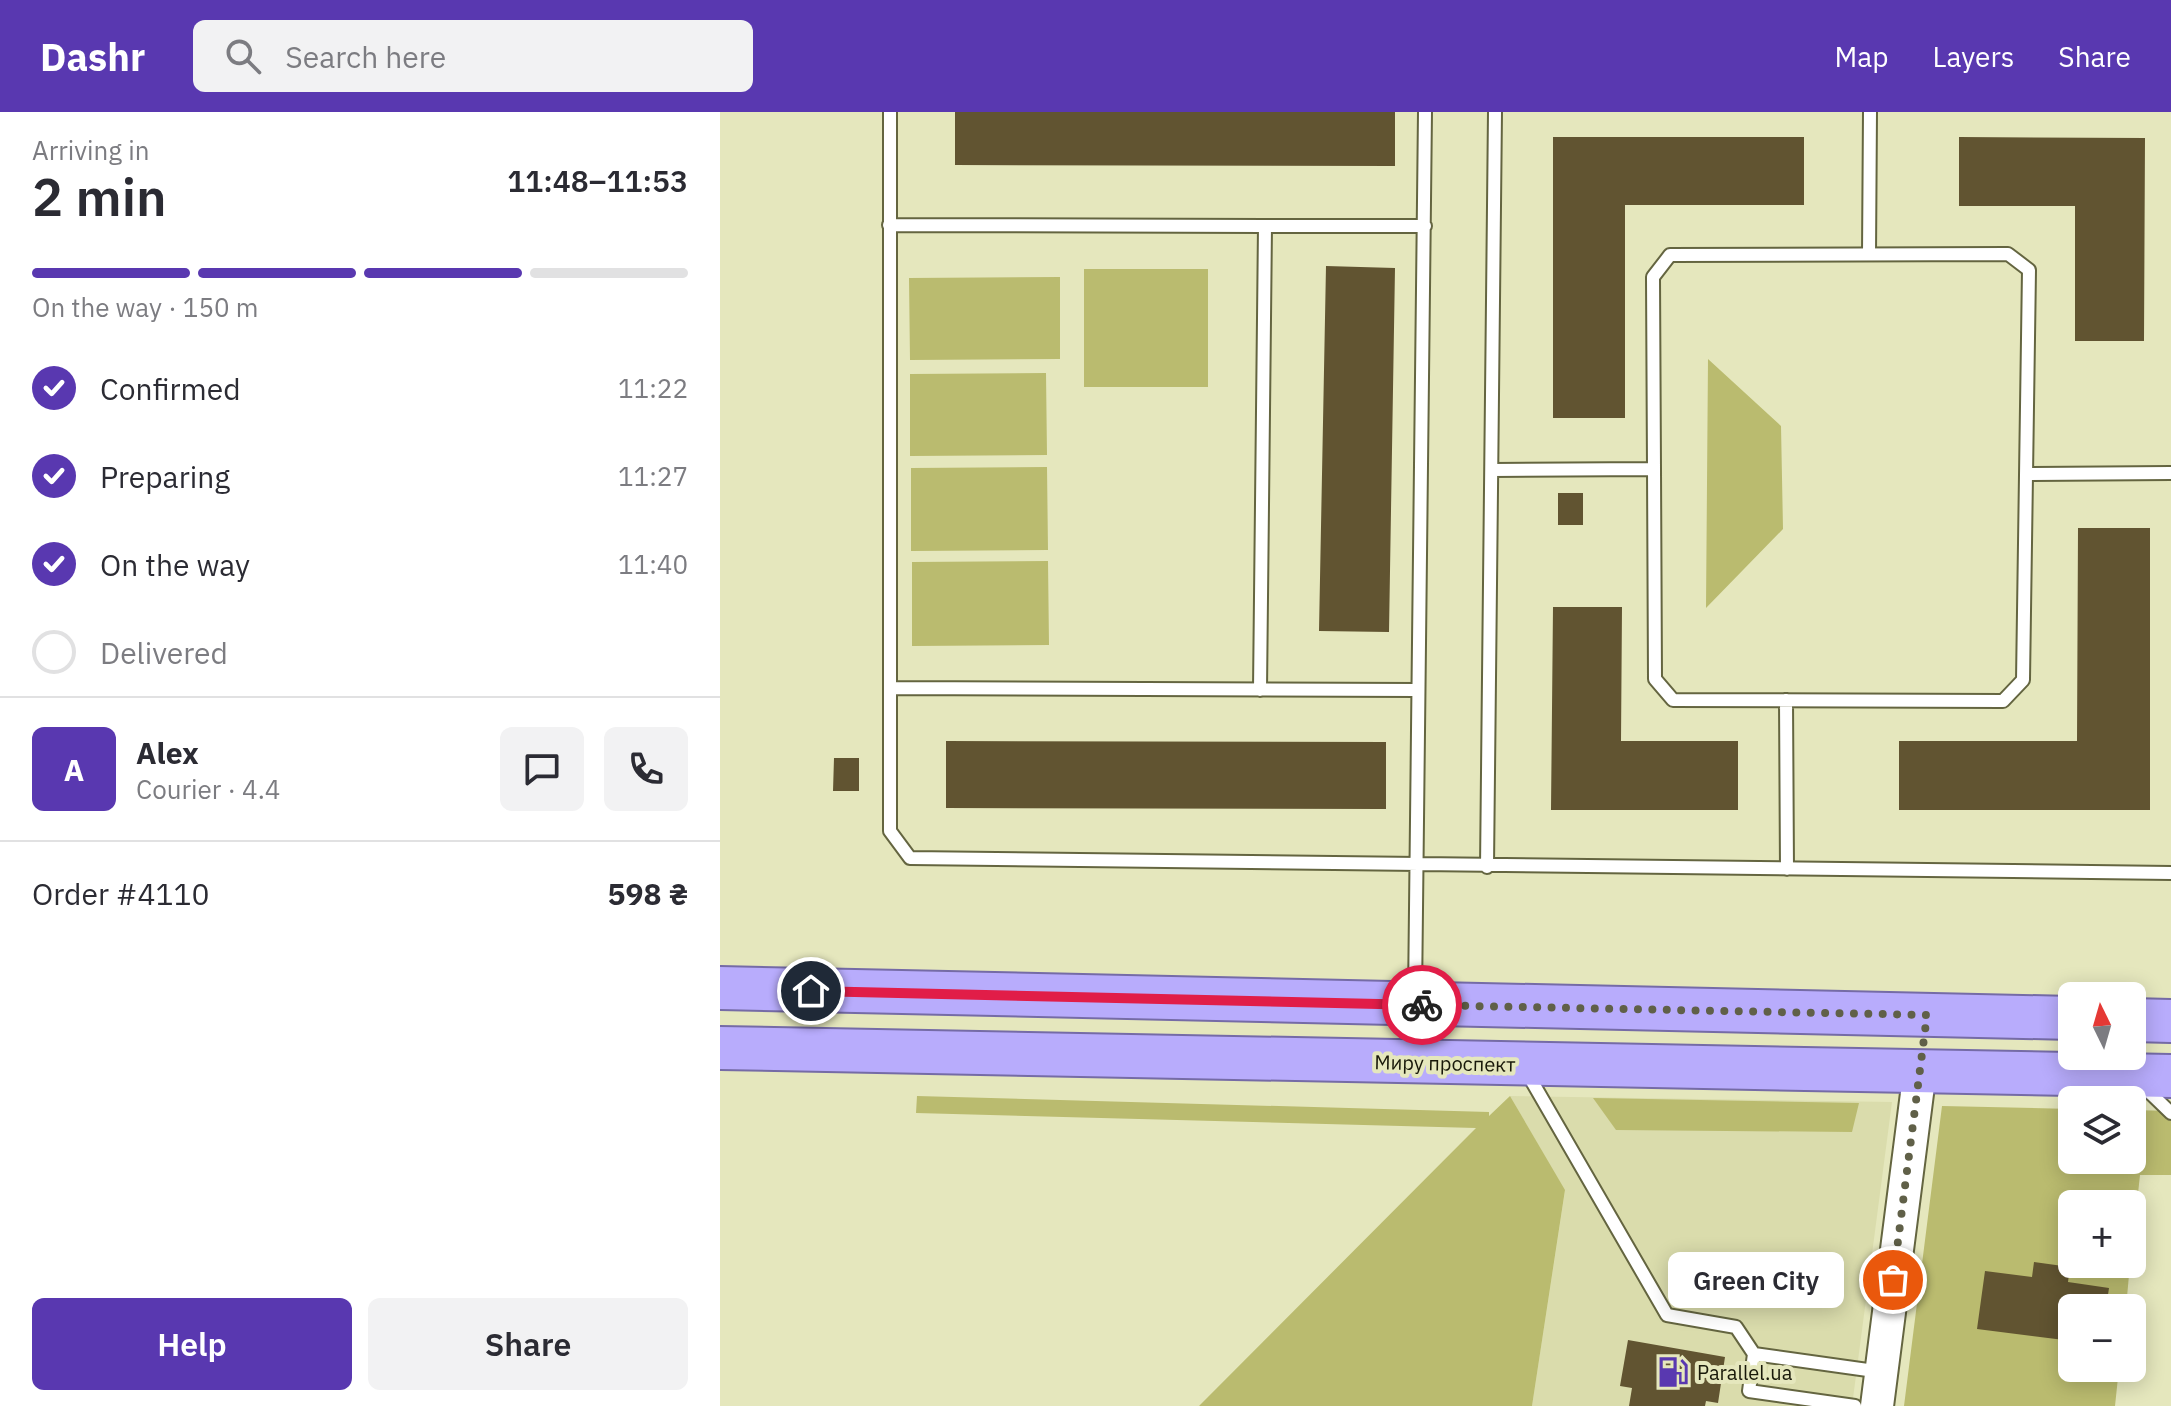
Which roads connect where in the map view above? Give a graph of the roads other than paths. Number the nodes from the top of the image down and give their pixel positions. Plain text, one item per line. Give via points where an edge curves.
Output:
1 (890, 112) edge
2 (1425, 112) edge
3 (1495, 112) edge
4 (1870, 112) edge
5 (889, 225) junction
6 (1265, 226) junction
7 (1425, 226) junction
8 (1869, 254) junction
9 (1654, 469) junction
10 (1492, 470) junction
11 (2171, 473) edge
12 (2027, 474) junction
13 (891, 688) junction
14 (1260, 690) junction
15 (1418, 690) junction
16 (1786, 700) junction
17 (1417, 865) junction
18 (1487, 867) junction
19 (1787, 869) junction
20 (2171, 873) edge
21 (720, 988) edge
22 (1203, 1001) junction
23 (1415, 1005) junction
24 (1927, 1015) junction
25 (2058, 1018) edge
26 (2146, 1020) edge
27 (2171, 1021) edge
28 (720, 1048) edge
29 (1202, 1059) junction
30 (1522, 1064) junction
31 (1920, 1070) junction
32 (2127, 1075) junction
33 (2171, 1076) edge
34 (2171, 1113) edge
35 (1754, 1354) junction
36 (1882, 1372) junction
37 (1855, 1406) edge
38 (1877, 1406) edge

1 - 5 lane
2 - 7 lane
3 - 10 lane
4 - 8 lane
5 - 6 lane
5 - 13 lane
6 - 7 lane
6 - 14 lane
7 - 15 lane
8 - 9 lane via 1670,255 1653,277
8 - 12 lane via 2008,254 2029,270
9 - 10 lane
9 - 16 lane via 1655,679 1673,700
10 - 18 lane
11 - 12 lane
12 - 16 lane via 2023,680 2003,701
13 - 14 lane
13 - 17 lane via 890,831 910,858
14 - 15 lane
15 - 17 lane
16 - 19 lane
17 - 18 lane
17 - 23 lane
18 - 19 lane
19 - 20 lane
21 - 22 highway
22 - 23 highway
22 - 29 highway
23 - 24 highway
24 - 25 highway
24 - 31 highway
26 - 27 highway
28 - 29 highway, Миру проспект
29 - 30 highway, Миру проспект
30 - 31 highway, Миру проспект
30 - 35 lane via 1667,1315 1736,1327
31 - 32 highway, Миру проспект
31 - 36 street
32 - 33 highway, Миру проспект
32 - 34 lane
35 - 36 lane
35 - 37 lane via 1749,1391
36 - 38 street

